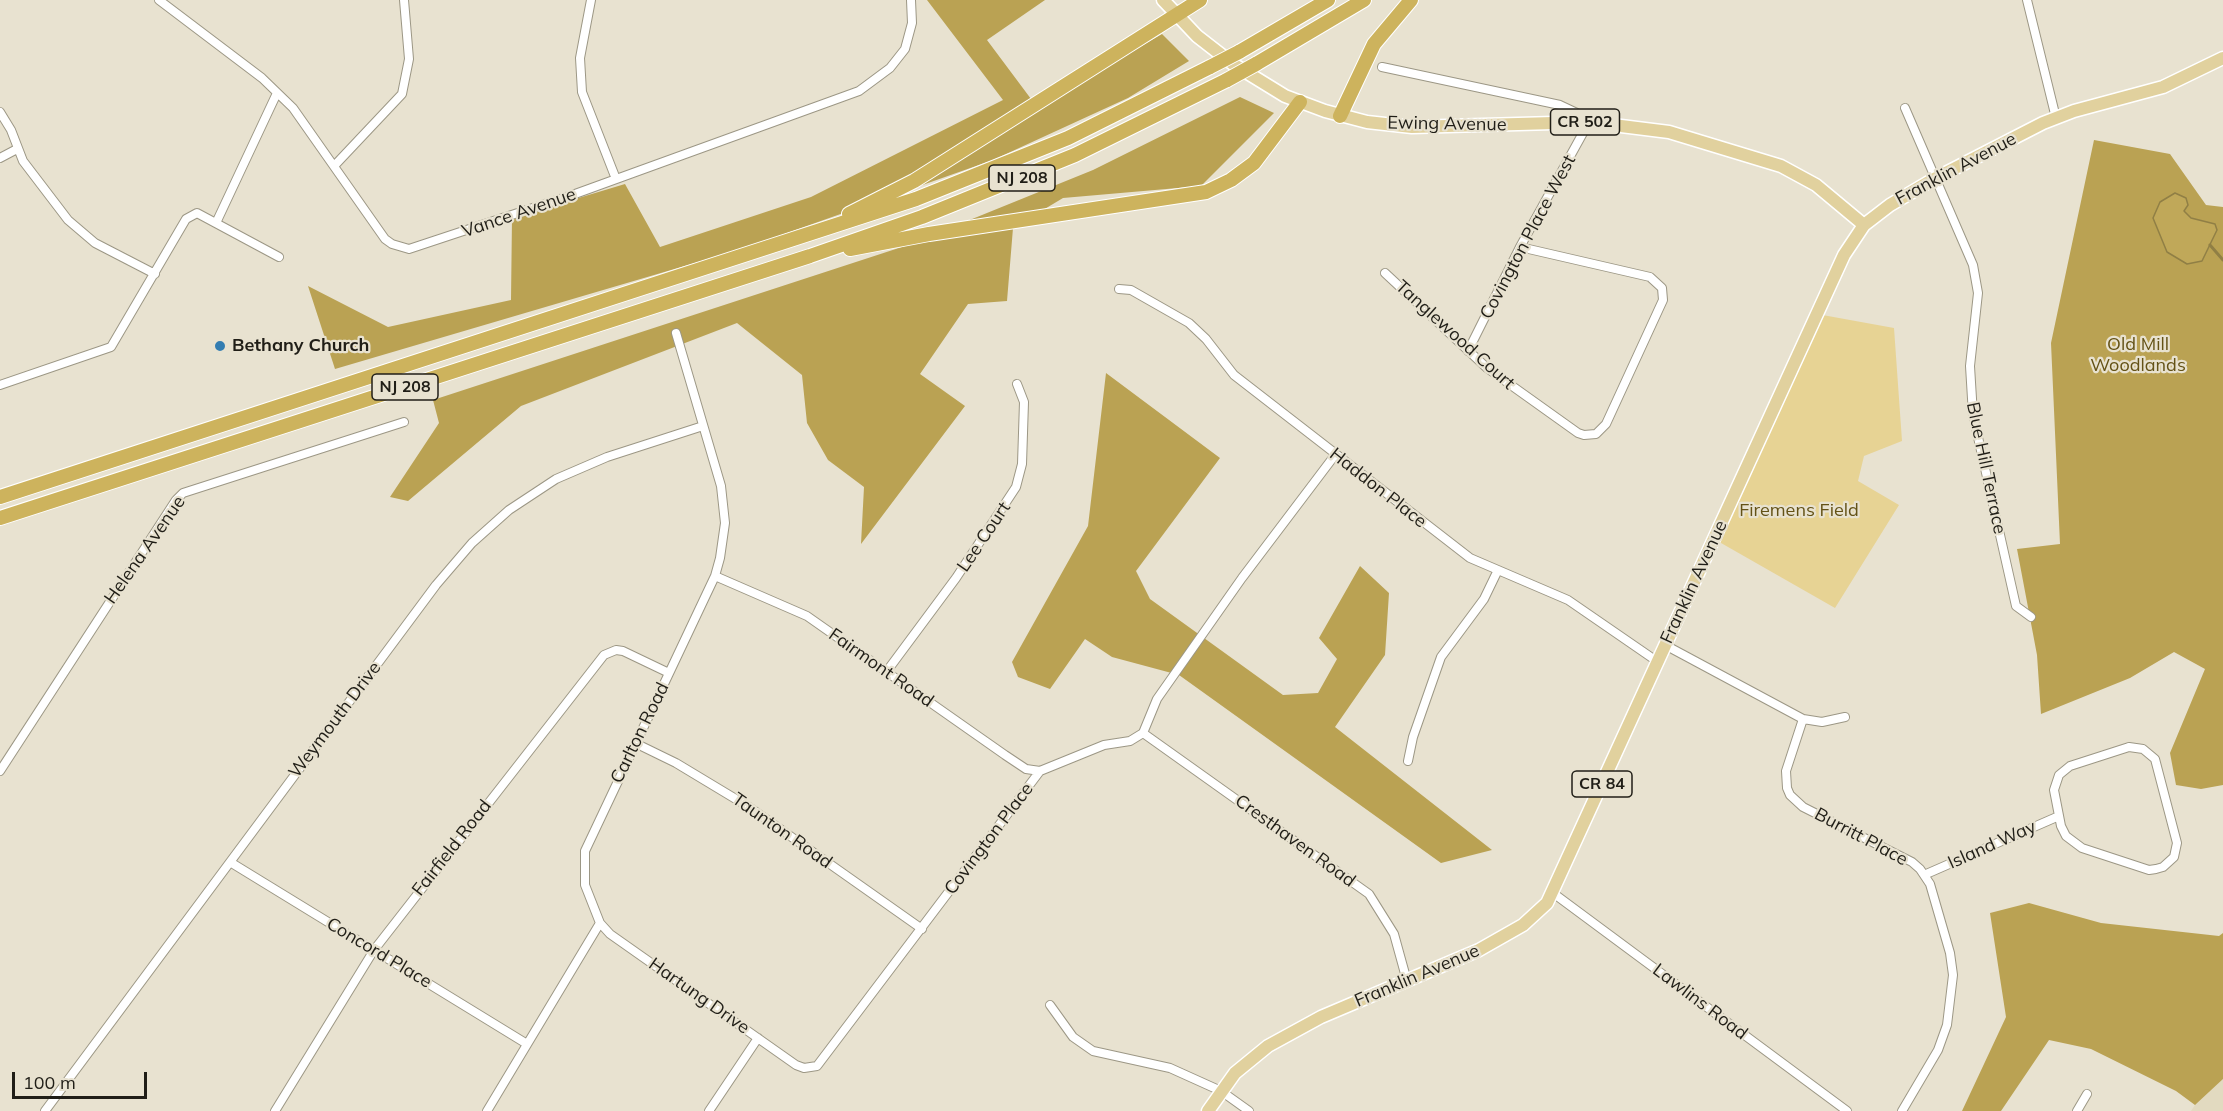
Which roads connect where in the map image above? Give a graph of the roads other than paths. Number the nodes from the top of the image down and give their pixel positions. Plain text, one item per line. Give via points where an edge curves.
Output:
1 (159, 0) edge
2 (404, 0) edge
3 (591, 0) edge
4 (911, 0) edge
5 (1162, 0) edge
6 (1200, 0) edge
7 (1328, 0) edge
8 (1364, 0) edge
9 (1411, 0) edge
10 (2026, 0) edge
11 (1176, 15) junction
12 (2223, 58) edge
13 (1382, 67) dead end
14 (277, 93) junction
15 (1300, 102) junction
16 (1905, 108) dead end
17 (0, 112) edge
18 (1340, 116) junction
19 (2056, 118) junction
20 (1589, 123) junction
21 (17, 149) junction
22 (0, 158) edge
23 (335, 165) junction
24 (616, 179) junction
25 (1934, 179) junction
26 (216, 223) junction
27 (1864, 225) junction
28 (793, 241) junction
29 (1520, 247) junction
30 (810, 256) junction
31 (279, 257) dead end
32 (1385, 273) dead end
33 (155, 274) junction
34 (1119, 289) dead end
35 (676, 333) dead end
36 (1468, 351) junction
37 (1017, 384) dead end
38 (0, 385) edge
39 (404, 422) dead end
40 (703, 426) junction
41 (1335, 455) junction
42 (0, 497) edge
43 (0, 518) edge
44 (1498, 570) junction
45 (715, 576) junction
46 (2031, 617) dead end
47 (1665, 645) junction
48 (1658, 662) junction
49 (887, 671) junction
50 (669, 673) junction
51 (1845, 717) dead end
52 (1803, 719) junction
53 (1143, 733) junction
54 (635, 743) junction
55 (1408, 761) dead end
56 (0, 771) edge
57 (1040, 771) junction
58 (2059, 816) junction
59 (230, 862) junction
60 (1924, 875) junction
61 (1553, 892) junction
62 (600, 922) junction
63 (922, 929) junction
64 (374, 950) junction
65 (1407, 981) junction
66 (1050, 1005) dead end
67 (758, 1038) junction
68 (527, 1044) junction
69 (1221, 1091) junction
70 (2087, 1094) dead end
71 (45, 1111) edge
72 (275, 1111) edge
73 (487, 1111) edge
74 (709, 1111) edge
75 (1208, 1111) edge
76 (1249, 1111) edge
77 (1847, 1111) edge
78 (1902, 1111) edge
79 (2077, 1111) edge

1 - 14 street, Vance Avenue
2 - 23 street via 409,59 402,94
3 - 24 street via 580,58 581,84 587,109
4 - 24 street, Vance Avenue via 912,23 905,49 890,68 859,91
5 - 11 main road, Ewing Avenue / CR 502
6 - 11 highway
7 - 28 highway, NJ 208, bridge via 1129,110 1038,151
8 - 30 highway, NJ 208, bridge via 1256,64 1136,126 953,206
9 - 18 highway via 1374,44
10 - 19 street
11 - 15 main road, Ewing Avenue / CR 502 via 1233,64
11 - 28 highway via 906,186
12 - 19 main road, Franklin Avenue via 2163,87
13 - 20 street, Ewing Avenue via 1560,105
14 - 23 street, Vance Avenue via 306,123
14 - 26 street
15 - 18 main road, Ewing Avenue / CR 502
15 - 30 highway via 1254,163 1232,180 1206,192
16 - 25 street, Blue Hill Terrace
17 - 21 street
18 - 20 main road, Ewing Avenue / CR 502 via 1428,128
19 - 25 main road, Franklin Avenue
20 - 27 main road, Ewing Avenue / CR 502 via 1670,132 1758,157 1816,185
20 - 29 street, Covington Place West
21 - 22 street
21 - 33 street via 68,220 95,243
23 - 24 street, Vance Avenue via 385,239 409,249
25 - 27 main road, Franklin Avenue
25 - 46 street, Blue Hill Terrace via 1973,265 1977,309 1970,366 1973,414 2016,606
26 - 31 street
26 - 33 street via 197,213 186,219
27 - 47 main road, Franklin Avenue / CR 84 via 1844,255
28 - 42 highway, NJ 208
29 - 36 street, Covington Place West
29 - 36 street, Tanglewood Court via 1650,277 1662,288 1663,300 1606,424 1596,434 1578,433
30 - 43 highway, NJ 208
32 - 36 street, Tanglewood Court
33 - 38 street via 111,347
34 - 41 street, Haddon Place via 1131,290 1189,323 1234,375
35 - 40 street, Carlton Road
37 - 49 street, Lee Court via 1024,402 1022,464 1016,487 956,578
39 - 56 street, Helena Avenue via 183,493
40 - 45 street, Carlton Road via 724,505 723,542
40 - 59 street, Weymouth Drive via 584,466 529,495 490,526 451,566
41 - 44 street, Haddon Place via 1470,558
41 - 53 street via 1164,690
44 - 48 street, Haddon Place via 1569,600
44 - 55 street via 1484,599 1442,657
45 - 49 street, Fairmont Road via 807,616
45 - 50 street, Carlton Road
47 - 48 main road, Franklin Avenue / CR 84
47 - 52 street
48 - 61 main road, Franklin Avenue / CR 84
49 - 57 street, Fairmont Road via 1012,760 1026,769
50 - 54 street, Carlton Road
50 - 64 street, Fairfield Road via 623,651 604,655
51 - 52 street via 1822,722
52 - 60 street, Burritt Place via 1787,767 1787,788 1795,802 1912,862
53 - 57 street, Covington Place via 1130,741 1104,745
53 - 65 street, Cresthaven Road via 1369,894 1394,934
54 - 62 street, Carlton Road via 585,851 585,885
54 - 63 street, Taunton Road via 749,807
57 - 63 street, Covington Place
58 - 58 street, Island Way via 2061,826 2074,843 2149,870 2163,867 2174,857 2176,850 2158,766 2143,749 2129,747 2064,769 2054,790
58 - 60 street, Island Way
59 - 64 street, Concord Place
59 - 71 street, Weymouth Drive
60 - 78 street, Burritt Place via 1950,953 1950,1009 1938,1050
61 - 65 main road, Franklin Avenue / CR 84 via 1537,914 1500,940
61 - 77 street, Lawlins Road
62 - 67 street, Hartung Drive via 610,934
62 - 68 street
63 - 67 street, Covington Place via 817,1066 796,1065
64 - 68 street, Concord Place
64 - 72 street, Fairfield Road
65 - 69 main road, Franklin Avenue / CR 84 via 1284,1036 1250,1060
66 - 69 street via 1073,1037 1093,1051 1170,1068
67 - 74 street, Hartung Drive
68 - 73 street
69 - 75 main road, Franklin Avenue / CR 84
69 - 76 street
70 - 79 street

